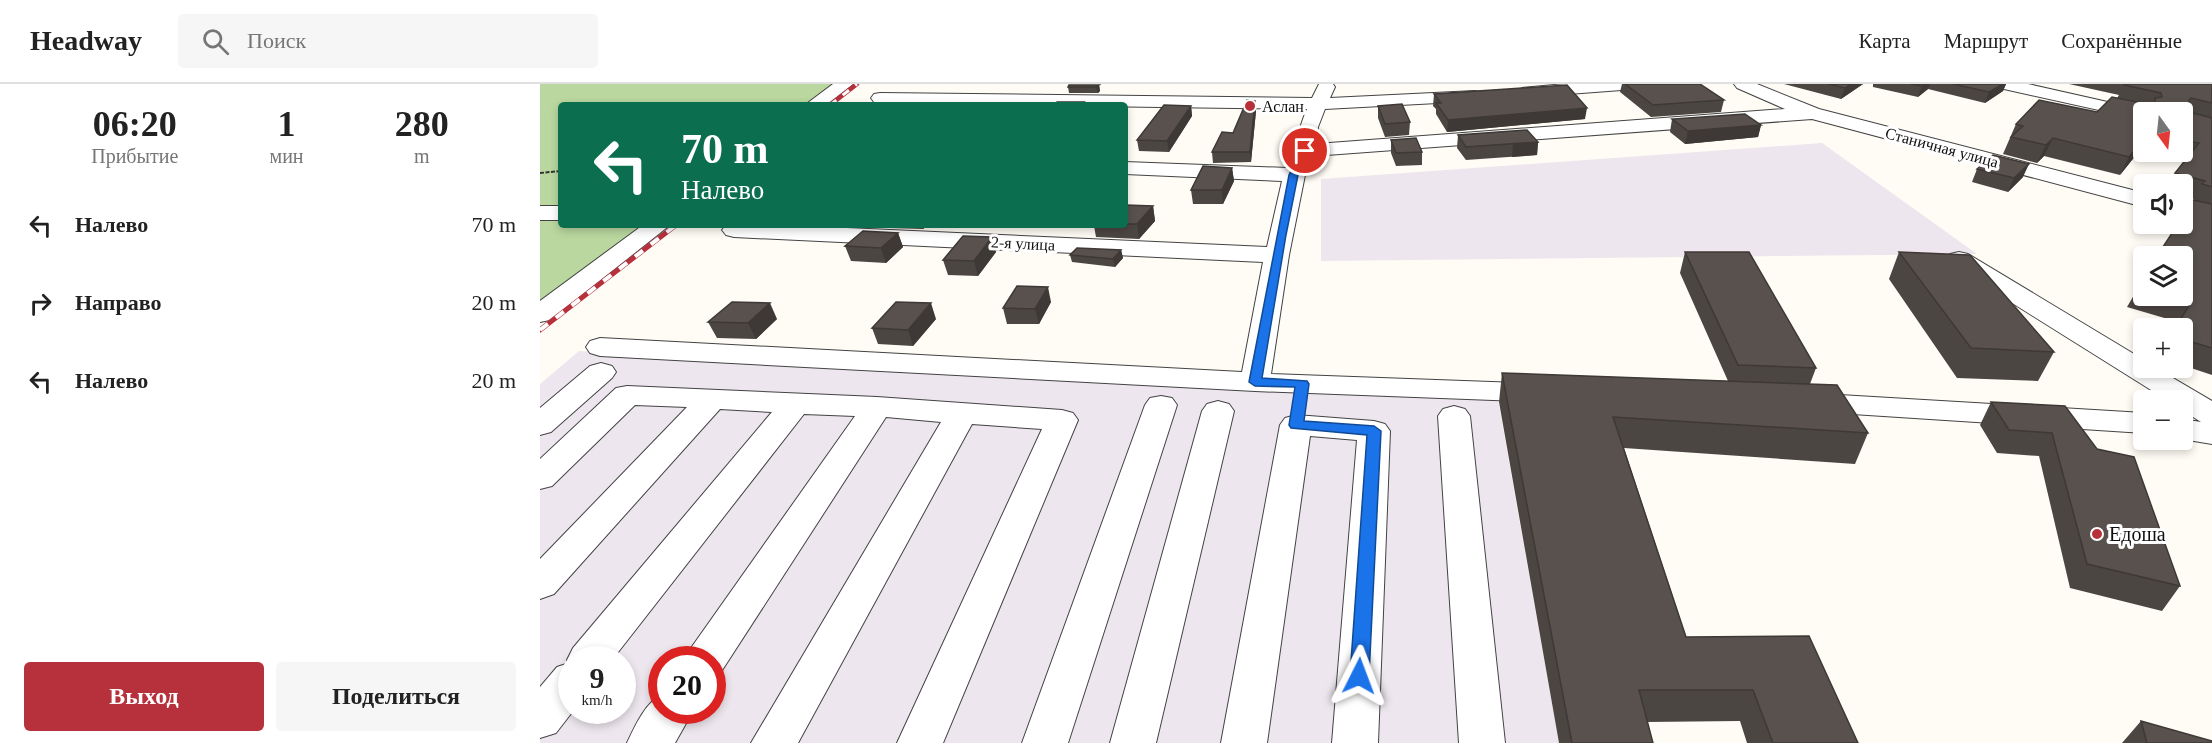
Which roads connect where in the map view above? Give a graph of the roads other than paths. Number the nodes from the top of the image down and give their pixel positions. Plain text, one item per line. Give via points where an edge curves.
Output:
1 (844, 84) edge
2 (1635, 84) edge
3 (1743, 84) edge
4 (2004, 84) edge
5 (1516, 93) edge
6 (1323, 94) edge
7 (1492, 94) edge
8 (880, 98) dead end
9 (818, 102) edge
10 (1812, 113) junction
11 (2133, 113) edge
12 (1305, 151) junction
13 (1128, 168) edge
14 (1294, 175) junction
15 (2133, 197) edge
16 (540, 213) edge
17 (558, 213) edge
18 (2193, 213) edge
19 (2212, 218) edge
20 (654, 228) edge
21 (734, 230) dead end
22 (1277, 255) junction
23 (1959, 259) edge
24 (540, 314) edge
25 (1255, 382) junction
26 (1302, 384) junction
27 (1573, 394) edge
28 (712, 399) junction
29 (1774, 401) edge
30 (795, 404) junction
31 (1161, 405) dead end
32 (878, 407) junction
33 (1218, 411) dead end
34 (962, 414) junction
35 (2212, 415) edge
36 (1454, 416) dead end
37 (2133, 422) edge
38 (540, 425) edge
39 (1296, 425) junction
40 (2193, 431) edge
41 (2212, 434) edge
42 (540, 478) edge
43 (540, 585) edge
44 (599, 646) edge
45 (716, 646) edge
46 (558, 697) edge
47 (540, 719) edge
48 (662, 724) edge
49 (650, 743) edge
50 (774, 743) edge
51 (920, 743) edge
52 (1045, 743) edge
53 (1133, 743) edge
54 (1244, 743) edge
55 (1355, 743) edge
56 (1482, 743) edge

1 - 9 street
2 - 5 street
3 - 10 street, Станичная улица
4 - 11 street
6 - 7 street
6 - 8 street
6 - 12 street via 1308,127
10 - 12 street
10 - 15 street, Станичная улица
12 - 14 street
13 - 14 street
14 - 22 street
16 - 17 street
18 - 19 street
20 - 24 street
21 - 22 street, 2-я улица
22 - 25 street
23 - 35 street
25 - 26 street
25 - 38 street via 600,359
26 - 27 street
26 - 39 street
28 - 30 street
28 - 42 street via 627,395
28 - 43 street
29 - 37 street
30 - 32 street
30 - 44 street
31 - 52 street
32 - 34 street
32 - 45 street
33 - 53 street
34 - 50 street
34 - 51 street via 1062,420
36 - 56 street
39 - 54 street
39 - 55 street via 1374,431
40 - 41 street
46 - 47 street
48 - 49 street

